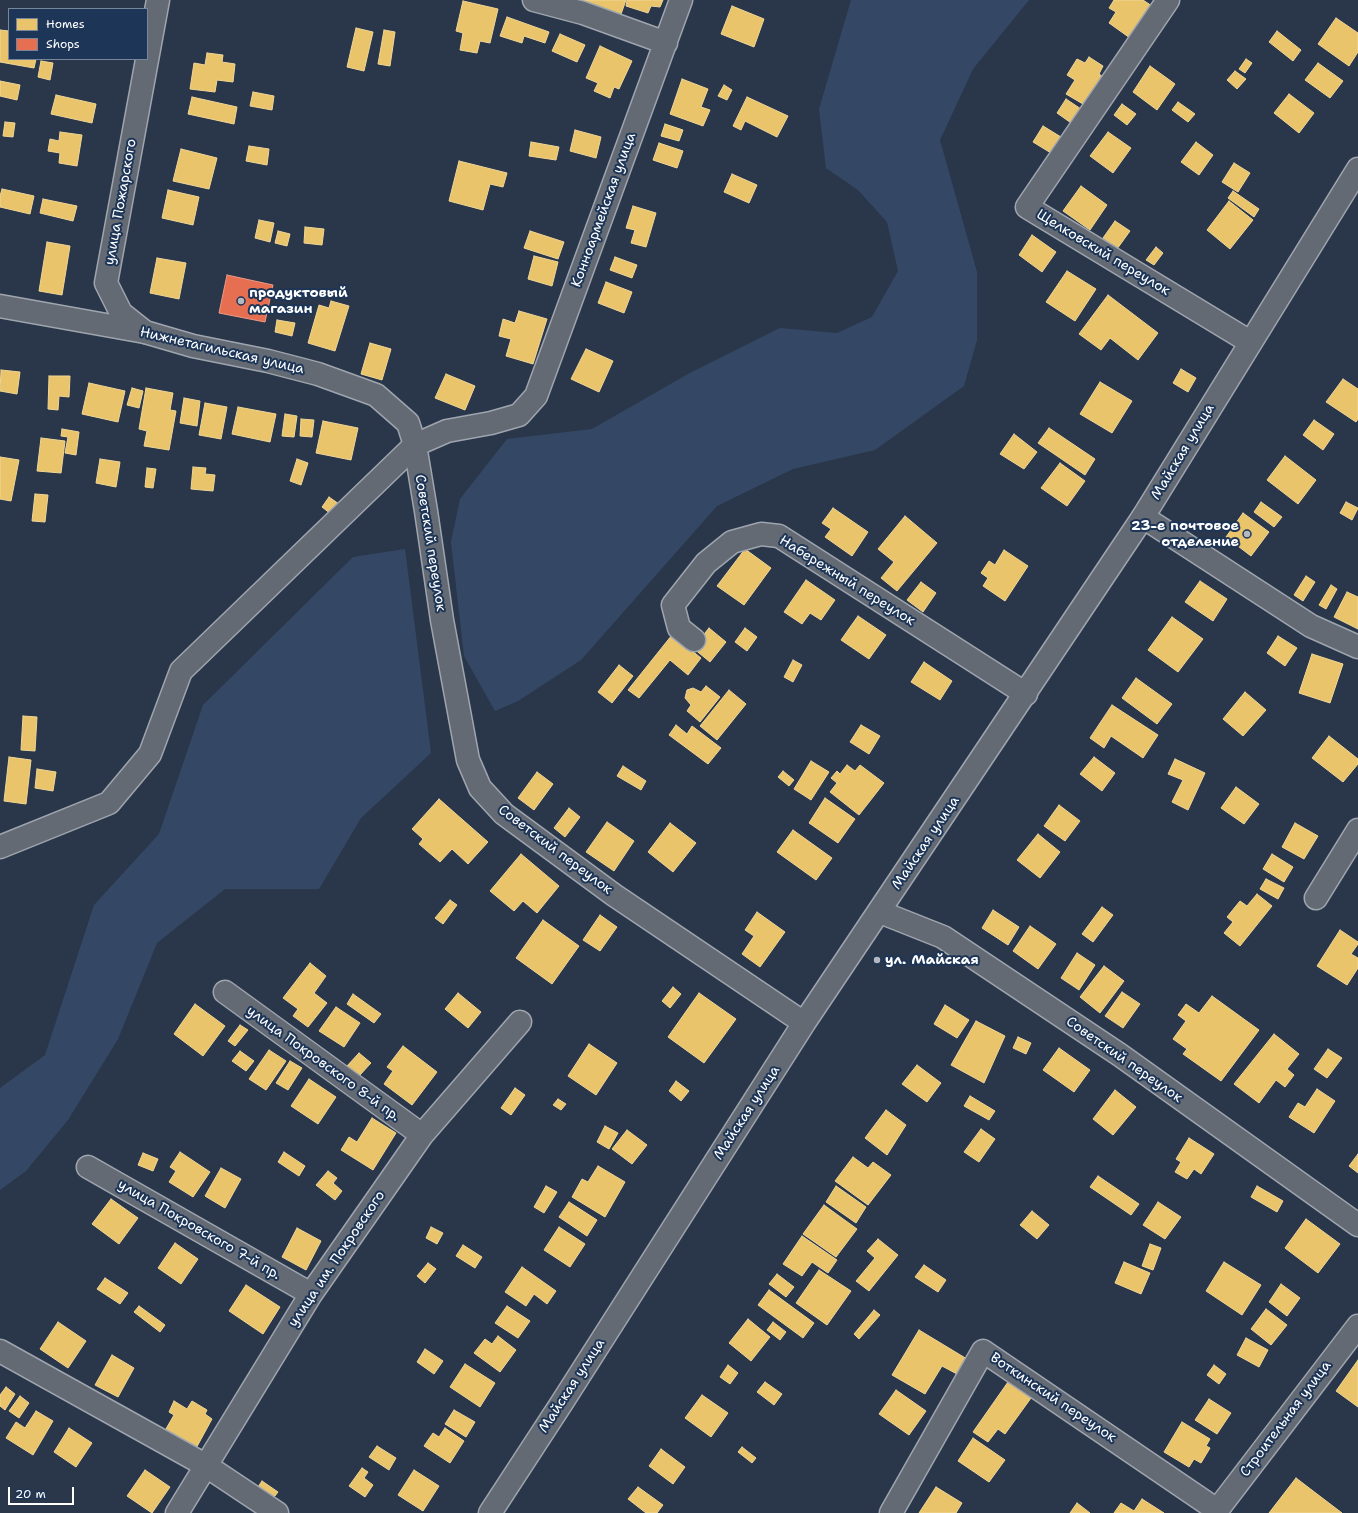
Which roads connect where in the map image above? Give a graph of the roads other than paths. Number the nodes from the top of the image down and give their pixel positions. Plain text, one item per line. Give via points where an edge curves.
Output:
1 (158, 0) edge
2 (534, 0) edge
3 (681, 0) edge
4 (1168, 0) edge
5 (666, 43) junction
6 (148, 54) edge
7 (147, 60) edge
8 (1358, 169) edge
9 (0, 306) edge
10 (145, 332) junction
11 (1250, 342) junction
12 (415, 445) junction
13 (1143, 517) junction
14 (694, 640) dead end
15 (1358, 647) edge
16 (1026, 694) junction
17 (1358, 830) edge
18 (0, 847) edge
19 (1316, 898) dead end
20 (880, 912) junction
21 (225, 992) dead end
22 (520, 1022) dead end
23 (804, 1023) junction
24 (422, 1135) junction
25 (88, 1166) dead end
26 (1358, 1225) edge
27 (311, 1294) junction
28 (1358, 1326) edge
29 (0, 1351) edge
30 (202, 1464) junction
31 (1216, 1512) edge
32 (177, 1513) edge
33 (277, 1513) edge
34 (490, 1513) edge
35 (891, 1513) edge

1 - 6 street, улица Пожарского
2 - 5 street via 583,13
3 - 5 street, Конноармейская улица
4 - 11 street, Щелковский переулок via 1027,207
5 - 12 street, Конноармейская улица via 536,396 519,415 447,431
7 - 10 street, улица Пожарского via 106,283 121,313
8 - 11 street, Майская улица
9 - 10 street, Нижнетагильская улица
10 - 12 street, Нижнетагильская улица via 193,346 318,374 376,395 408,423
11 - 13 street, Майская улица
12 - 18 street via 181,671 150,754 109,803
12 - 23 street, Советский переулок via 466,753 480,788 504,814 614,895
13 - 15 street via 1311,626
13 - 16 street, Майская улица
14 - 16 street, Набережный переулок via 679,628 673,605 706,563 732,542 761,534 779,536
16 - 20 street, Майская улица
17 - 19 street
20 - 23 street, Майская улица
20 - 26 street, Советский переулок via 942,937 1120,1055
21 - 24 street, улица Покровского 8-й пр.
22 - 24 street, улица им. Покровского
23 - 34 street, Майская улица
24 - 27 street, улица им. Покровского
25 - 27 street, улица Покровского 7-й пр.
27 - 30 street, улица им. Покровского
28 - 31 street, Строительная улица
29 - 30 street
30 - 32 street, улица им. Покровского
30 - 33 street
31 - 35 street, Воткинский переулок via 983,1351

